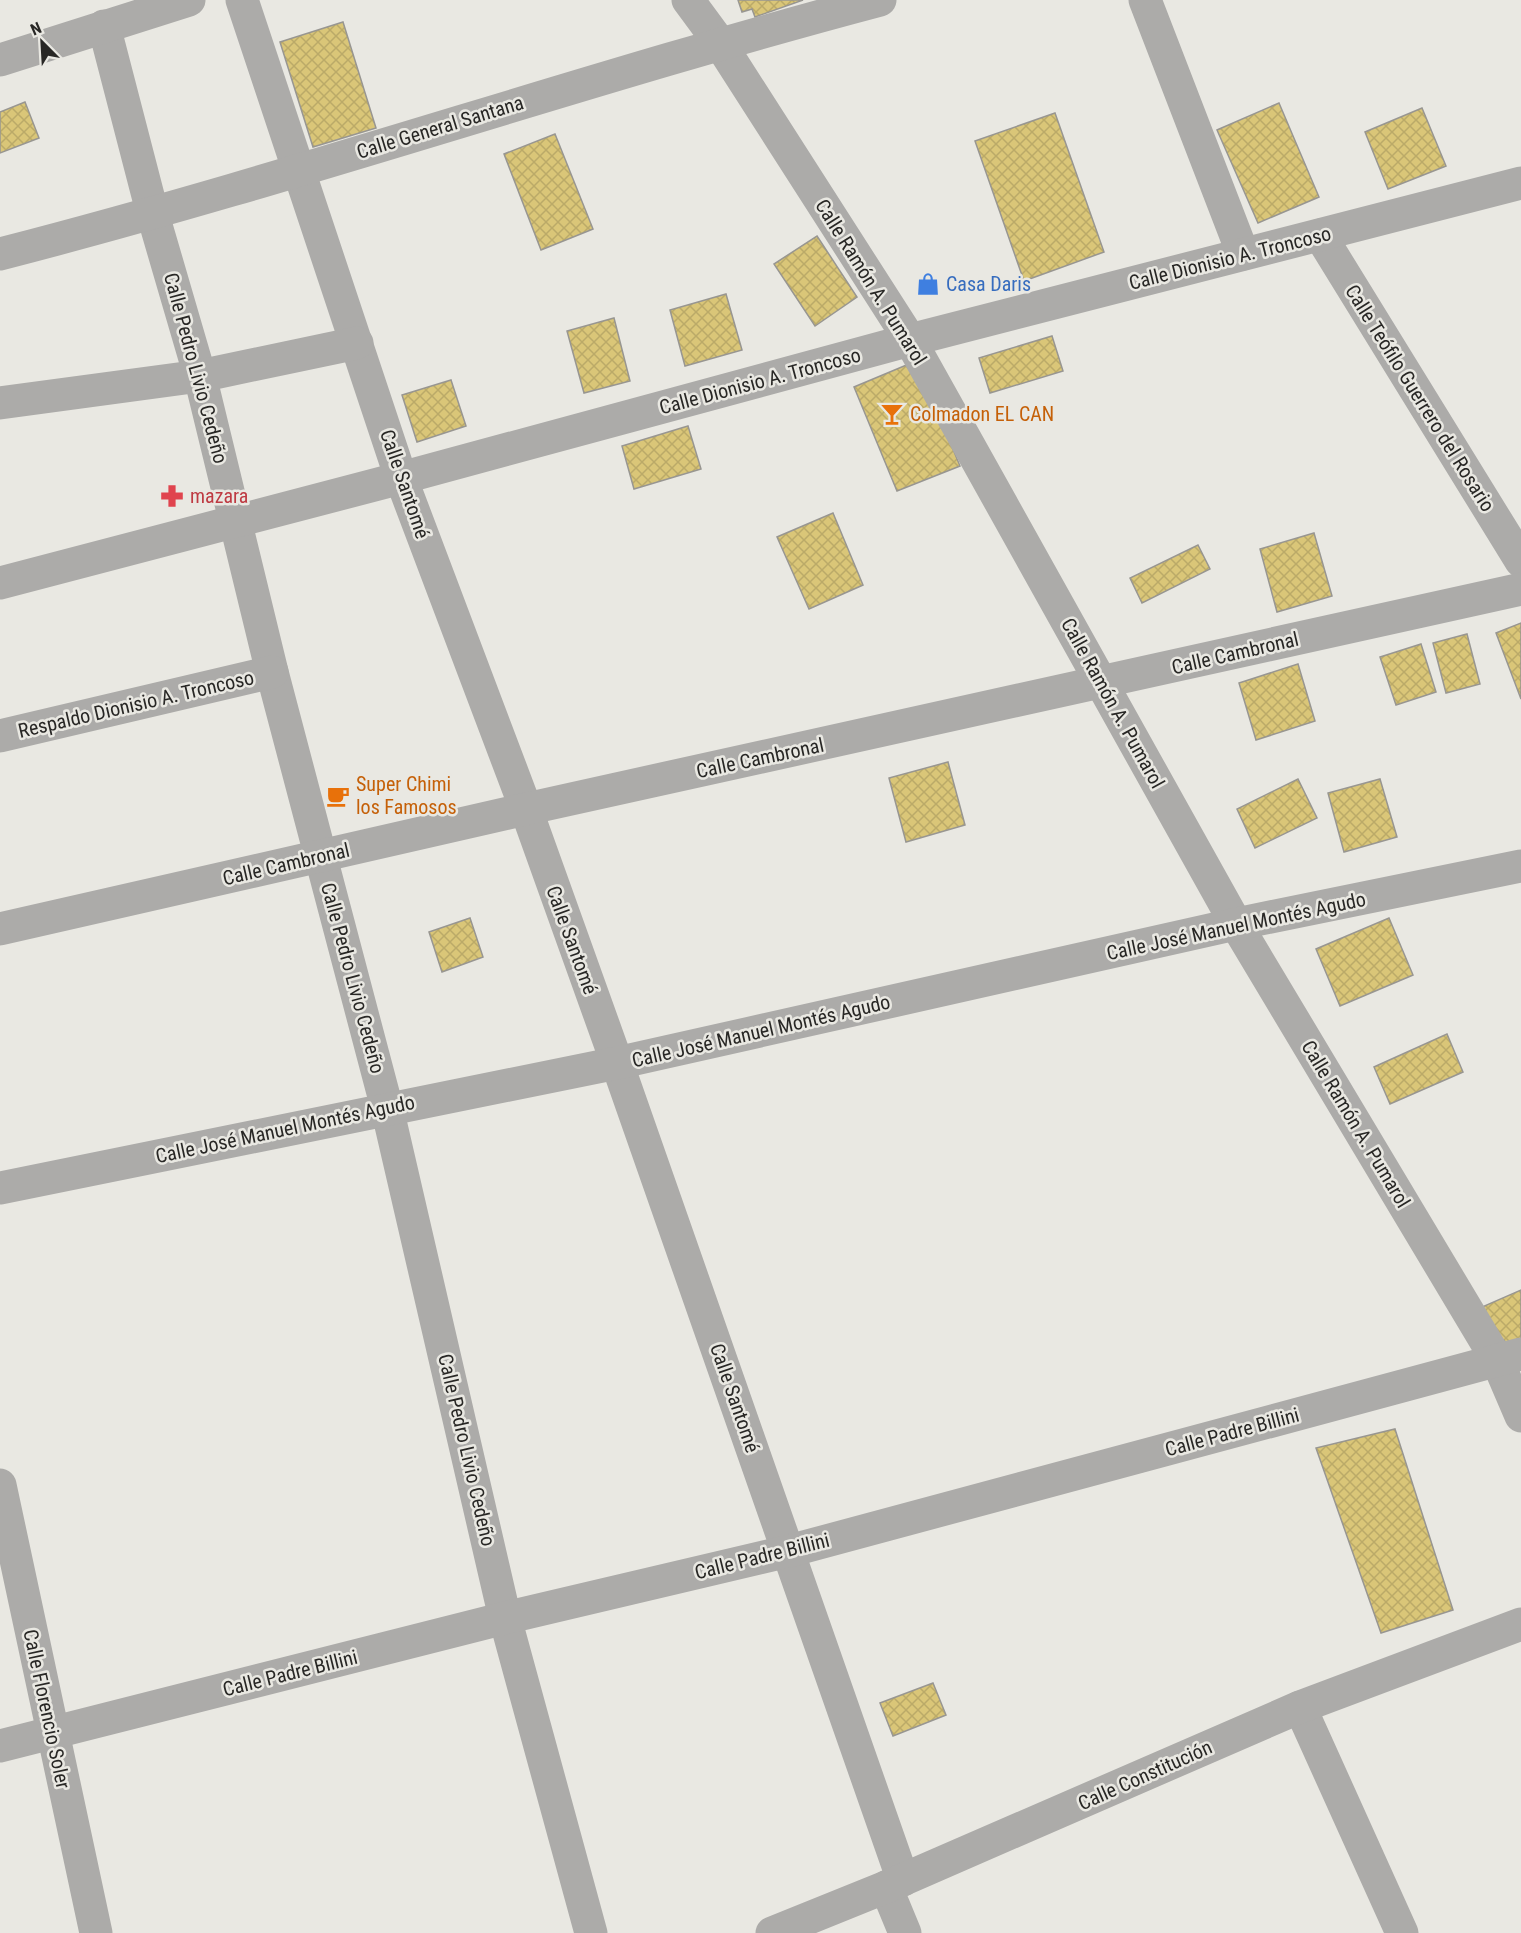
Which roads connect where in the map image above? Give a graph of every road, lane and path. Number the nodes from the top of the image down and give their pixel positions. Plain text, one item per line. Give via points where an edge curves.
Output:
1 (189, 0) edge
2 (242, 0) edge
3 (688, 0) edge
4 (880, 0) edge
5 (1145, 0) edge
6 (104, 26) junction
7 (719, 42) junction
8 (0, 60) edge
9 (297, 171) junction
10 (1521, 183) edge
11 (153, 215) junction
12 (1320, 235) junction
13 (0, 254) edge
14 (1244, 254) junction
15 (910, 340) junction
16 (357, 343) junction
17 (200, 376) junction
18 (0, 403) edge
19 (401, 478) junction
20 (236, 519) junction
21 (1521, 561) edge
22 (0, 582) edge
23 (1521, 589) edge
24 (272, 672) junction
25 (1103, 682) junction
26 (0, 736) edge
27 (526, 809) junction
28 (320, 856) junction
29 (1521, 866) edge
30 (1236, 924) junction
31 (0, 929) edge
32 (617, 1063) junction
33 (387, 1108) junction
34 (0, 1188) edge
35 (1509, 1357) edge
36 (1521, 1416) edge
37 (0, 1485) edge
38 (789, 1551) junction
39 (506, 1618) junction
40 (1521, 1623) edge
41 (1300, 1707) junction
42 (52, 1733) junction
43 (0, 1746) edge
44 (894, 1884) junction
45 (96, 1933) edge
46 (591, 1933) edge
47 (772, 1933) edge
48 (904, 1933) edge
49 (1402, 1933) edge

1 - 6 street
2 - 9 street, Calle Santomé
3 - 7 street, Calle Ramón A. Pumarol
4 - 7 street, Calle General Santana
5 - 14 street
6 - 8 street
6 - 11 street, Calle Pedro Livio Cedeño
7 - 9 street, Calle General Santana
7 - 15 street, Calle Ramón A. Pumarol
9 - 11 street, Calle General Santana
9 - 16 street, Calle Santomé
10 - 12 street, Calle Dionisio A. Troncoso
11 - 13 street, Calle General Santana
11 - 17 street, Calle Pedro Livio Cedeño
12 - 14 street, Calle Dionisio A. Troncoso
12 - 21 street, Calle Teófilo Guerrero del Rosario
14 - 15 street, Calle Dionisio A. Troncoso
15 - 19 street, Calle Dionisio A. Troncoso
15 - 25 street, Calle Ramón A. Pumarol
16 - 17 street
16 - 19 street, Calle Santomé
17 - 18 street
17 - 20 street, Calle Pedro Livio Cedeño
19 - 20 street, Calle Dionisio A. Troncoso
19 - 27 street, Calle Santomé
20 - 22 street, Calle Dionisio A. Troncoso
20 - 24 street, Calle Pedro Livio Cedeño
23 - 25 street, Calle Cambronal
24 - 26 street, Respaldo Dionisio A. Troncoso
24 - 28 street, Calle Pedro Livio Cedeño
25 - 27 street, Calle Cambronal
25 - 30 street, Calle Ramón A. Pumarol
27 - 28 street, Calle Cambronal
27 - 32 street, Calle Santomé
28 - 31 street, Calle Cambronal
28 - 33 street, Calle Pedro Livio Cedeño
29 - 30 street, Calle José Manuel Montés Agudo
30 - 32 street, Calle José Manuel Montés Agudo
30 - 35 street, Calle Ramón A. Pumarol
32 - 33 street, Calle José Manuel Montés Agudo
32 - 38 street, Calle Santomé
33 - 34 street, Calle José Manuel Montés Agudo
33 - 39 street, Calle Pedro Livio Cedeño
35 - 36 street, Calle Ramón A. Pumarol
35 - 38 street, Calle Padre Billini
37 - 42 street, Calle Florencio Soler
38 - 39 street, Calle Padre Billini
38 - 44 street, Calle Santomé
39 - 42 street, Calle Padre Billini
39 - 46 street, Calle Pedro Livio Cedeño
40 - 41 street, Calle Constitución
41 - 44 street, Calle Constitución
41 - 49 street
42 - 43 street, Calle Padre Billini
42 - 45 street, Calle Florencio Soler
44 - 47 street, Calle Constitución
44 - 48 street, Calle Santomé

